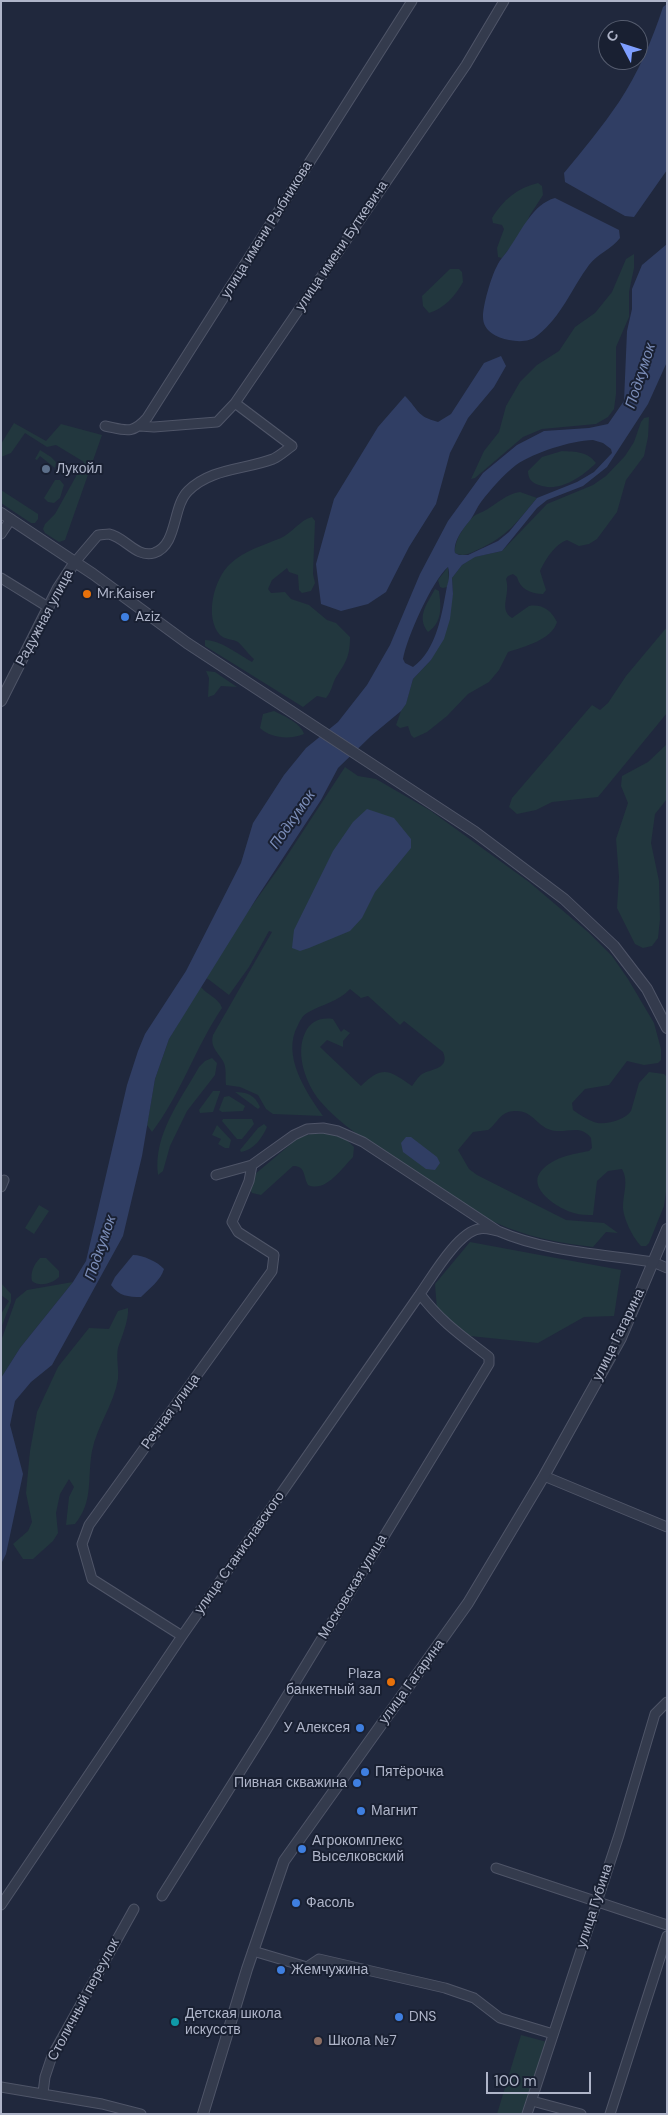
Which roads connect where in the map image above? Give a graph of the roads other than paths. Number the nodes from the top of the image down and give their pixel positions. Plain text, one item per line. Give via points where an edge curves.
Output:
1 (412, 1) edge
2 (504, 1) edge
3 (235, 403) junction
4 (105, 426) dead end
5 (140, 426) junction
6 (1, 513) edge
7 (11, 519) junction
8 (1, 534) edge
9 (75, 562) junction
10 (1, 578) edge
11 (48, 608) junction
12 (5, 686) edge
13 (1, 701) edge
14 (667, 1028) edge
15 (252, 1165) junction
16 (216, 1175) dead end
17 (667, 1228) edge
18 (498, 1231) junction
19 (653, 1262) junction
20 (667, 1268) edge
21 (420, 1294) junction
22 (544, 1476) junction
23 (667, 1527) edge
24 (182, 1636) junction
25 (667, 1702) edge
26 (496, 1868) dead end
27 (162, 1896) dead end
28 (597, 1901) junction
29 (1, 1905) edge
30 (134, 1909) dead end
31 (667, 1925) edge
32 (667, 1936) edge
33 (253, 1950) junction
34 (553, 2034) junction
35 (1, 2087) edge
36 (43, 2093) junction
37 (532, 2101) junction
38 (205, 2113) edge
39 (141, 2114) edge
40 (527, 2114) edge
41 (581, 2114) edge
42 (610, 2114) edge

1 - 5 street, улица имени Рыбникова
2 - 3 street, улица имени Буткевича via 466,65
3 - 5 street, улица имени Буткевича via 217,422
3 - 9 street via 292,446 274,458 212,475 196,484 180,504 166,546 154,553 143,554 109,534 98,536
4 - 5 street via 131,431
6 - 7 street
7 - 8 street
7 - 9 street
9 - 11 street, Радужная улица
9 - 14 street via 187,643 475,832 564,899 614,946 646,989
10 - 11 street
11 - 12 street, Радужная улица
12 - 13 street, Радужная улица
15 - 16 street
15 - 18 street via 307,1129 338,1130 363,1142
15 - 24 street, Речная улица via 232,1222 238,1232 274,1256 272,1271 89,1525 82,1544 92,1579
17 - 19 street, улица Гагарина
18 - 19 street via 544,1246
18 - 21 street, улица Станиславского via 478,1229 467,1234
19 - 20 street
19 - 22 street, улица Гагарина via 621,1338
21 - 24 street, улица Станиславского
21 - 27 street, Московская улица via 451,1329 489,1357 489,1364
22 - 23 street
22 - 33 street, улица Гагарина via 468,1604 284,1862
24 - 29 street, улица Станиславского
25 - 28 street, улица Губина via 655,1714
26 - 28 street
28 - 31 street
28 - 34 street, улица Губина
30 - 36 street, Столичный переулок via 52,2056
32 - 42 street
33 - 34 street via 307,1967 319,1959 445,1988 474,1998 500,2018
33 - 38 street, улица Гагарина
34 - 37 street, улица Губина
35 - 36 street
36 - 39 street
37 - 40 street, улица Губина
37 - 41 street

